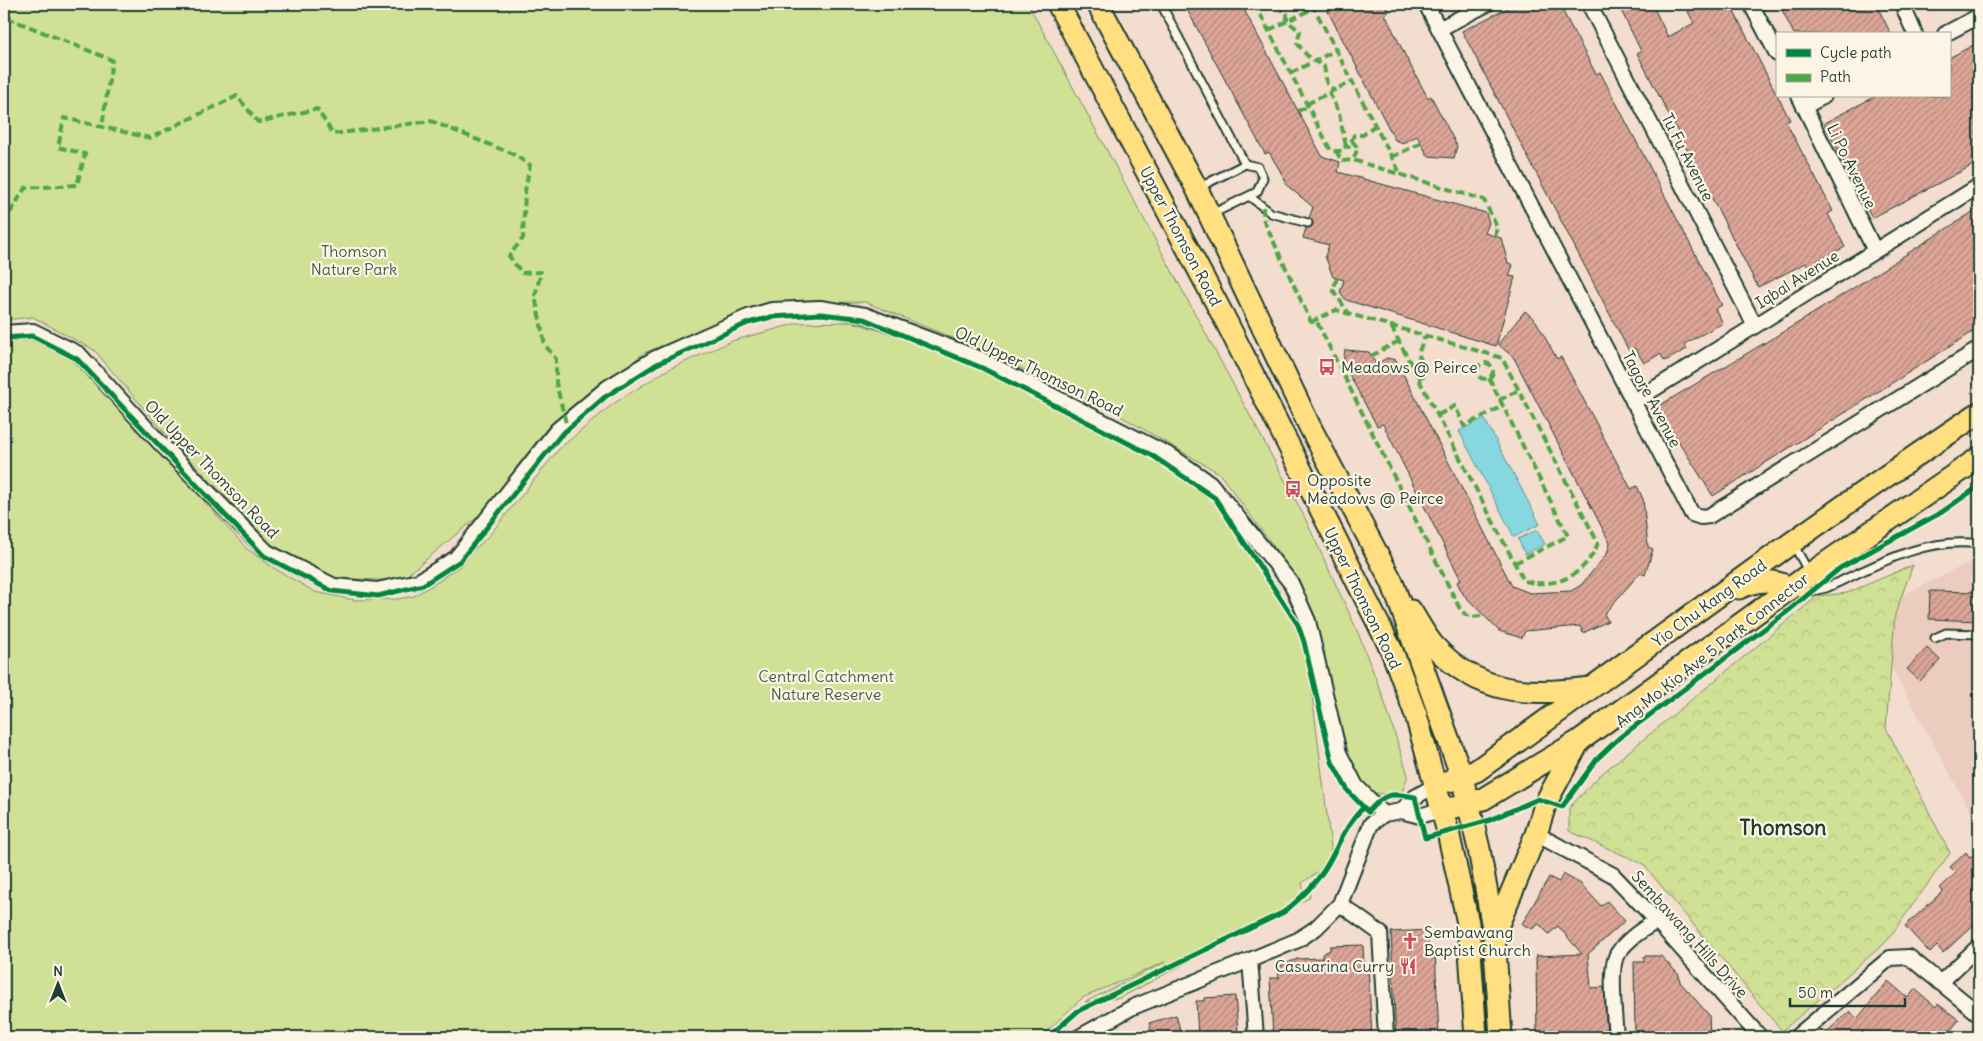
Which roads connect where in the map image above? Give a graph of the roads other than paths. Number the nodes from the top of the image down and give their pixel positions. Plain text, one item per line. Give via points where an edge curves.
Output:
1 (1058, 4) edge
2 (1098, 4) edge
3 (1161, 4) edge
4 (1426, 4) edge
5 (1486, 4) edge
6 (1589, 4) edge
7 (1751, 4) edge
8 (1902, 4) edge
9 (1979, 16) edge
10 (1440, 29) junction
11 (1914, 32) edge
12 (1949, 32) edge
13 (1776, 52) edge
14 (1815, 98) edge
15 (1801, 101) edge
16 (1245, 164) junction
17 (1979, 186) edge
18 (1198, 189) junction
19 (1249, 196) junction
20 (1210, 215) junction
21 (1308, 223) dead end
22 (1875, 251) junction
23 (1755, 326) junction
24 (4, 333) edge
25 (1979, 349) edge
26 (1633, 402) junction
27 (1979, 413) edge
28 (1979, 458) edge
29 (1792, 542) junction
30 (1979, 544) edge
31 (1810, 574) junction
32 (1392, 582) junction
33 (1791, 588) junction
34 (1826, 588) junction
35 (1718, 598) junction
36 (1979, 634) edge
37 (1935, 638) dead end
38 (1593, 688) junction
39 (1580, 741) junction
40 (1462, 777) junction
41 (1436, 785) junction
42 (1469, 804) junction
43 (1443, 809) junction
44 (1401, 811) junction
45 (1384, 814) junction
46 (1536, 834) junction
47 (1340, 904) junction
48 (1657, 921) junction
49 (1494, 934) junction
50 (1979, 946) edge
51 (1250, 960) junction
52 (1940, 983) junction
53 (1979, 1014) edge
54 (1079, 1037) edge
55 (1256, 1037) edge
56 (1386, 1037) edge
57 (1476, 1037) edge
58 (1501, 1037) edge
59 (1616, 1037) edge
60 (1760, 1037) edge
61 (1796, 1037) edge

1 - 41 main road, Upper Thomson Road via 1227,323 1392,651 1416,715
2 - 18 main road, Upper Thomson Road
3 - 16 lane
4 - 10 street, Tagore Avenue
5 - 10 street
6 - 23 street, Tu Fu Avenue
7 - 13 street
8 - 11 street
9 - 12 street
10 - 26 street, Tagore Avenue
14 - 15 street
15 - 22 street, Li Po Avenue
16 - 18 lane
16 - 19 lane via 1258,167 1263,178 1257,192
17 - 22 street, Iqbal Avenue
18 - 20 main road, Upper Thomson Road
19 - 20 lane
19 - 21 lane via 1271,213
20 - 32 main road, Upper Thomson Road via 1310,427
22 - 23 street, Iqbal Avenue
23 - 26 street, Iqbal Avenue
24 - 45 street, Old Upper Thomson Road via 33,331 79,354 159,442 267,552 334,586 377,590 419,581 456,558 557,430 607,388 654,360 748,316 772,310 820,308 865,314 978,358 1171,456 1210,483 1291,583 1308,621 1339,753 1356,786
25 - 26 street, Tagore Avenue via 1709,516 1692,514
27 - 29 main road, Yio Chu Kang Road
28 - 31 main road
29 - 31 lane
29 - 35 main road, Yio Chu Kang Road
30 - 34 lane via 1946,542 1911,550
31 - 33 main road
31 - 34 lane
32 - 38 main road via 1433,645 1473,677 1529,693
32 - 40 main road, Upper Thomson Road
33 - 34 lane via 1804,592
33 - 35 main road via 1779,582 1753,581
33 - 39 main road
35 - 38 main road, Yio Chu Kang Road
36 - 37 lane via 1946,633
38 - 40 main road, Yio Chu Kang Road via 1476,771
39 - 42 main road via 1483,799
39 - 46 main road via 1549,795
40 - 41 main road, Yio Chu Kang Road
40 - 42 main road, Upper Thomson Road
41 - 43 main road, Upper Thomson Road
41 - 44 street via 1415,797
42 - 43 main road
42 - 49 main road, Upper Thomson Road
43 - 44 street via 1420,816
43 - 57 main road, Upper Thomson Road via 1468,923
44 - 45 street
45 - 47 street via 1366,832
46 - 48 street, Sembawang Hills Drive via 1613,875
46 - 49 main road
47 - 51 street via 1310,932
47 - 56 street via 1380,933
48 - 59 street via 1617,953 1613,965
48 - 60 street, Sembawang Hills Drive
49 - 58 main road, Upper Thomson Road
50 - 52 street
51 - 54 street via 1133,1007
51 - 55 street
52 - 53 street
52 - 61 street via 1909,957 1890,958

